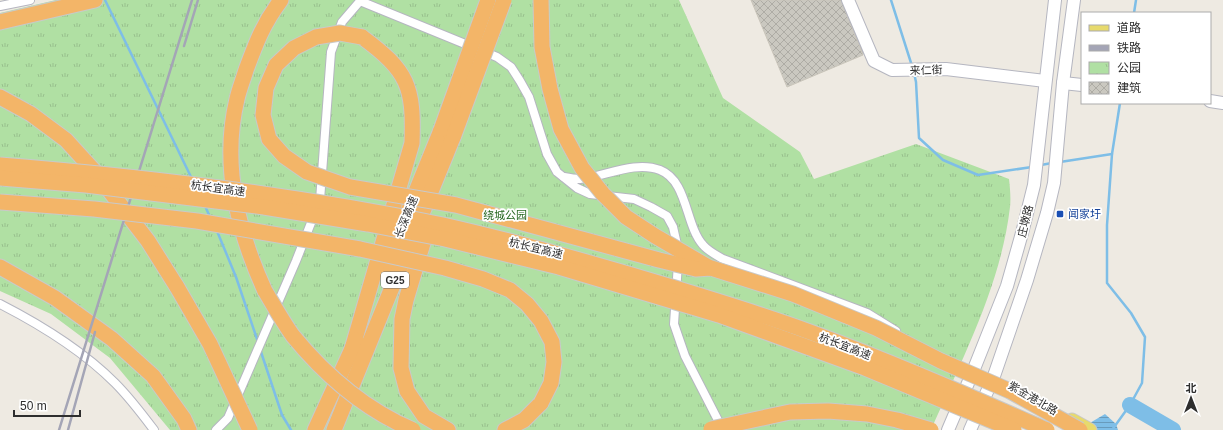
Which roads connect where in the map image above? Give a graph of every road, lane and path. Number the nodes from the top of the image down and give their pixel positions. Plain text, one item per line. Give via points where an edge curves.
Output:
1 (30, 0) edge
2 (95, 0) edge
3 (488, 0) edge
4 (504, 0) edge
5 (541, 0) edge
6 (848, 0) edge
7 (1055, 0) edge
8 (1074, 0) edge
9 (361, 1) edge
10 (279, 3) edge
11 (0, 6) edge
12 (0, 22) edge
13 (1045, 81) junction
14 (1063, 83) junction
15 (1081, 85) edge
16 (0, 97) edge
17 (1211, 101) edge
18 (1223, 103) edge
19 (448, 137) junction
20 (0, 165) edge
21 (564, 177) junction
22 (0, 178) edge
23 (0, 202) edge
24 (0, 266) edge
25 (711, 268) junction
26 (0, 304) edge
27 (352, 349) junction
28 (974, 369) junction
29 (994, 376) junction
30 (1078, 426) edge
31 (335, 428) edge
32 (154, 430) edge
33 (189, 430) edge
34 (216, 430) edge
35 (250, 430) edge
36 (315, 430) edge
37 (414, 430) edge
38 (448, 430) edge
39 (505, 430) edge
40 (706, 430) edge
41 (722, 430) edge
42 (931, 430) edge
43 (948, 430) edge
44 (970, 430) edge
45 (1014, 430) edge
46 (1047, 430) edge
47 (1090, 430) edge

1 - 11 street
2 - 12 highway
3 - 19 highway, 长深高速 / G25, bridge
4 - 19 highway, 长深高速 / G25, bridge
5 - 25 highway, bridge via 542,48 550,89 562,129 582,168 626,217
6 - 13 main road, 来仁街 via 874,61 892,70 946,69
7 - 13 main road, 庄墩路
8 - 14 main road, 庄墩路
9 - 21 street via 497,57 511,67 528,97 547,154 557,172
9 - 34 street via 342,22 331,52 320,200 228,418
10 - 37 highway, bridge via 264,25 254,48 237,100 231,162 240,227 252,264 265,291 293,335 330,376 370,408
13 - 28 main road, 庄墩路 via 1034,185 1007,286
14 - 15 main road
14 - 29 main road, 庄墩路 via 1054,183 1047,213
16 - 35 highway, bridge via 31,114 66,140 96,173 143,234 210,344
17 - 18 main road
19 - 27 highway, 长深高速 / G25
19 - 31 highway, 长深高速 / G25
19 - 38 highway via 439,192 402,319 400,368 407,391 424,416
20 - 46 highway, 杭长宜高速, bridge via 160,180 304,200 446,226 567,256 726,303 810,332 912,372
21 - 28 street via 579,179 616,170 660,170 671,177 678,187 695,234 711,252 723,259 868,313 924,348
21 - 41 street via 577,188 590,194 634,199 667,216 673,227 679,252 674,324 685,356
22 - 45 highway, 杭长宜高速, bridge via 86,185 264,207 445,239 559,267 719,315 865,368
23 - 39 highway, bridge via 94,209 197,221 360,249 483,278 510,290 527,304 541,321 552,342 554,362 551,383 542,403 524,420
24 - 33 highway via 56,298 112,338 153,376
25 - 27 highway, bridge via 696,269 456,205 350,186 307,172 284,156 269,139 263,115 266,88 276,65 294,48 316,37 340,33 362,37 382,52 400,70 409,88 413,114 412,142
25 - 30 highway, bridge via 793,294 876,328
26 - 32 street via 73,347 115,383
27 - 36 highway, 长深高速 / G25
28 - 29 main road, 紫金港北路
28 - 43 main road, 庄墩路
29 - 30 main road, 紫金港北路
29 - 44 main road, 庄墩路
30 - 47 main road, 紫金港北路
40 - 42 highway, bridge via 790,412 828,411 867,414

